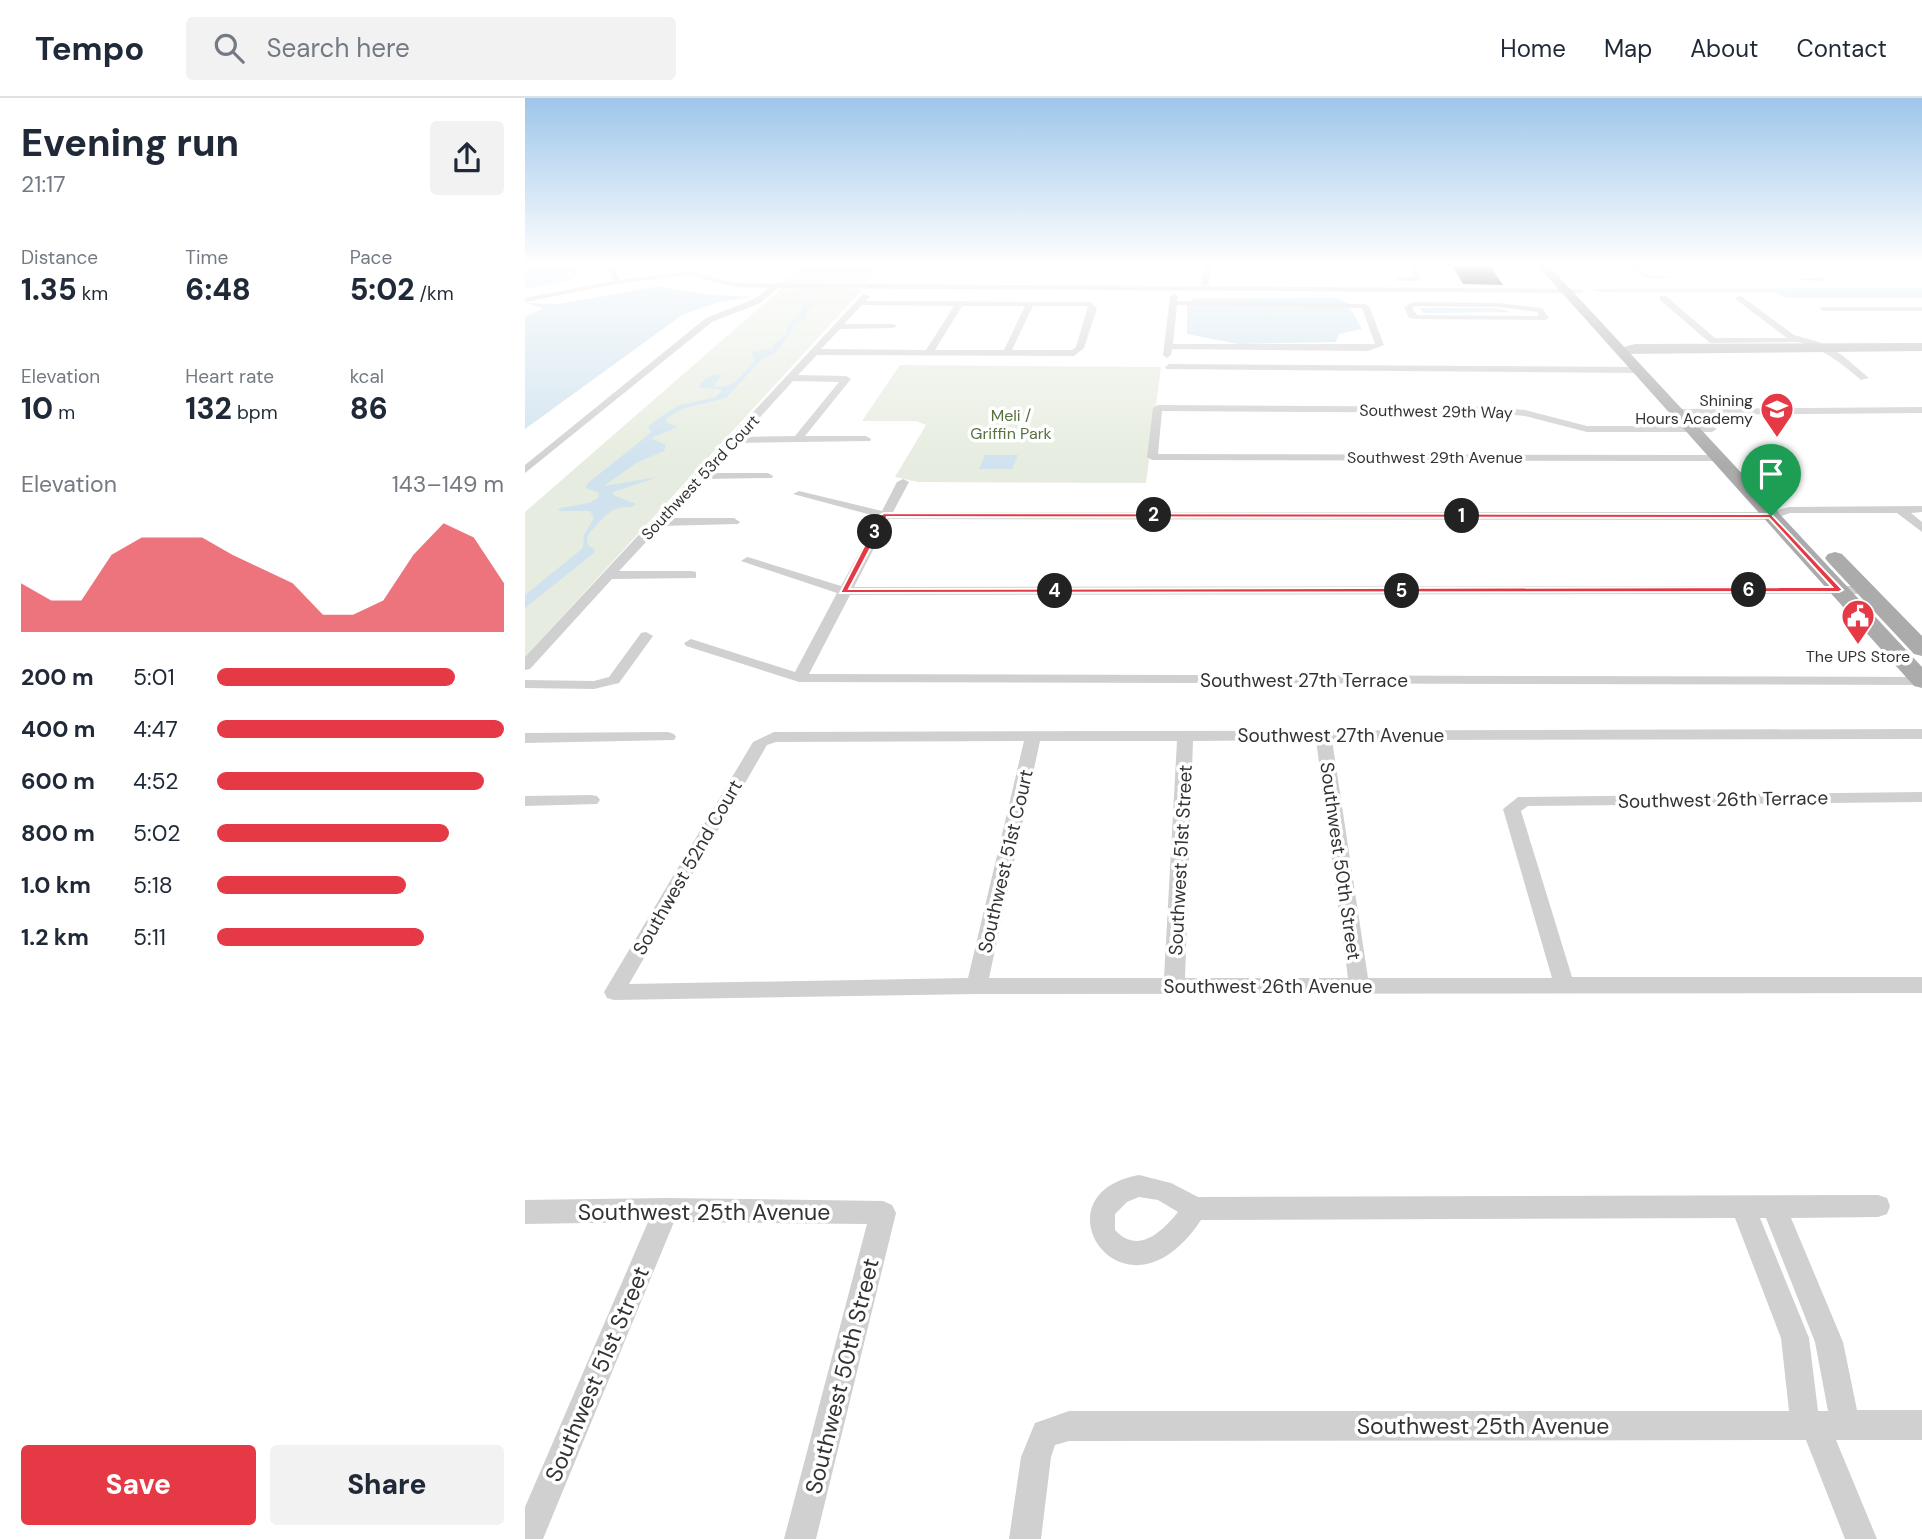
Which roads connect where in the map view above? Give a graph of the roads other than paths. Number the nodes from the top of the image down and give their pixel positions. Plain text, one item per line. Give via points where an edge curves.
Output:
1 (694, 332) edge
2 (834, 332) edge
3 (941, 332) edge
4 (1017, 332) edge
5 (1085, 332) edge
6 (1170, 332) edge
7 (1375, 332) edge
8 (1603, 332) edge
9 (1620, 332) edge
10 (1699, 332) edge
11 (1787, 332) edge
12 (1798, 340) junction
13 (1712, 344) junction
14 (1168, 346) junction
15 (1824, 349) junction
16 (1922, 349) edge
17 (1619, 350) junction
18 (1637, 350) junction
19 (816, 352) junction
20 (929, 352) junction
21 (1006, 354) junction
22 (1638, 370) junction
23 (792, 378) junction
24 (1864, 378) dead end
25 (1695, 411) junction
26 (1922, 411) edge
27 (1676, 412) junction
28 (1691, 429) junction
29 (1712, 429) junction
30 (798, 439) junction
31 (866, 439) dead end
32 (735, 440) junction
33 (1152, 457) joint
34 (1718, 458) junction
35 (525, 470) edge
36 (701, 476) junction
37 (768, 476) dead end
38 (903, 482) dead end
39 (799, 494) dead end
40 (1900, 509) junction
41 (1922, 509) edge
42 (1780, 513) junction
43 (884, 515) junction
44 (658, 522) junction
45 (734, 522) dead end
46 (1922, 528) edge
47 (747, 561) dead end
48 (609, 575) junction
49 (691, 575) dead end
50 (1839, 590) junction
51 (1865, 590) junction
52 (843, 591) junction
53 (646, 636) dead end
54 (691, 643) dead end
55 (1922, 649) edge
56 (525, 666) edge
57 (799, 678) junction
58 (1922, 681) edge
59 (525, 684) edge
60 (1922, 734) edge
61 (1034, 735) junction
62 (1185, 735) junction
63 (1323, 736) junction
64 (668, 737) dead end
65 (525, 738) edge
66 (761, 742) joint
67 (1922, 797) edge
68 (591, 800) dead end
69 (525, 802) edge
70 (1174, 985) junction
71 (1922, 985) edge
72 (977, 986) junction
73 (1359, 986) junction
74 (1565, 987) junction
75 (614, 992) joint
76 (1743, 1206) junction
77 (1775, 1206) junction
78 (1878, 1206) dead end
79 (1194, 1209) dead end
80 (666, 1210) junction
81 (525, 1212) edge
82 (883, 1213) joint
83 (1803, 1278) junction
84 (1772, 1279) junction
85 (1810, 1425) junction
86 (1845, 1425) junction
87 (1922, 1425) edge
88 (527, 1539) edge
89 (800, 1539) edge
90 (1025, 1539) edge
91 (1861, 1539) edge

1 - 35 street
2 - 19 street, Southwest 53rd Court
3 - 20 street
4 - 21 street
5 - 21 street via 1074,353
6 - 14 street
7 - 14 street via 1377,347
8 - 17 main road
9 - 18 main road
10 - 13 street
11 - 12 street
12 - 13 street
12 - 15 street
13 - 15 main road
13 - 18 main road
14 - 22 street via 1168,364
15 - 16 main road
15 - 18 main road via 1774,354
15 - 24 street
17 - 18 main road
17 - 22 main road
18 - 25 main road
19 - 20 street
19 - 23 street, Southwest 53rd Court
20 - 21 street
22 - 27 main road
23 - 30 street via 846,379
23 - 32 street, Southwest 53rd Court
25 - 26 street
25 - 27 street
25 - 29 main road
27 - 28 main road
28 - 29 street, Southwest 29th Way
28 - 33 street, Southwest 29th Way via 1587,429 1503,410 1158,408
28 - 34 main road
29 - 42 main road
30 - 31 street
30 - 32 street
32 - 36 street, Southwest 53rd Court
33 - 34 street, Southwest 29th Avenue
34 - 42 main road
36 - 37 street
36 - 44 street, Southwest 53rd Court
38 - 43 street
39 - 43 street
40 - 41 street
40 - 42 street
40 - 46 street
42 - 43 street
42 - 50 main road
42 - 51 main road
43 - 52 street
44 - 45 street
44 - 48 street, Southwest 53rd Court
47 - 52 street
48 - 49 street
48 - 56 street, Southwest 53rd Court
50 - 51 street
50 - 52 street
50 - 58 main road
51 - 55 main road
52 - 57 street
53 - 59 street via 614,680 594,685
54 - 57 street, Southwest 27th Terrace
57 - 58 street, Southwest 27th Terrace
60 - 63 street, Southwest 27th Avenue
61 - 62 street, Southwest 27th Avenue
61 - 66 street, Southwest 27th Avenue via 775,737
61 - 72 street, Southwest 51st Court
62 - 63 street, Southwest 27th Avenue
62 - 70 street, Southwest 51st Street
63 - 73 street, Southwest 50th Street
64 - 65 street
66 - 75 street, Southwest 52nd Court
67 - 74 street, Southwest 26th Terrace via 1524,801 1512,809
68 - 69 street
70 - 72 street, Southwest 26th Avenue
70 - 73 street, Southwest 26th Avenue
71 - 74 street, Southwest 26th Avenue
72 - 75 street, Southwest 26th Avenue
73 - 74 street, Southwest 26th Avenue
76 - 77 street
76 - 79 street
76 - 84 street
77 - 78 street
77 - 83 street
80 - 81 street, Southwest 25th Avenue
80 - 82 street, Southwest 25th Avenue
80 - 88 street, Southwest 51st Street
82 - 89 street, Southwest 50th Street
83 - 84 street
83 - 86 street via 1829,1342
84 - 85 street via 1795,1338
85 - 86 street, Southwest 25th Avenue
85 - 90 street, Southwest 25th Avenue via 1069,1426 1045,1433 1036,1457
85 - 91 street
86 - 87 street, Southwest 25th Avenue

